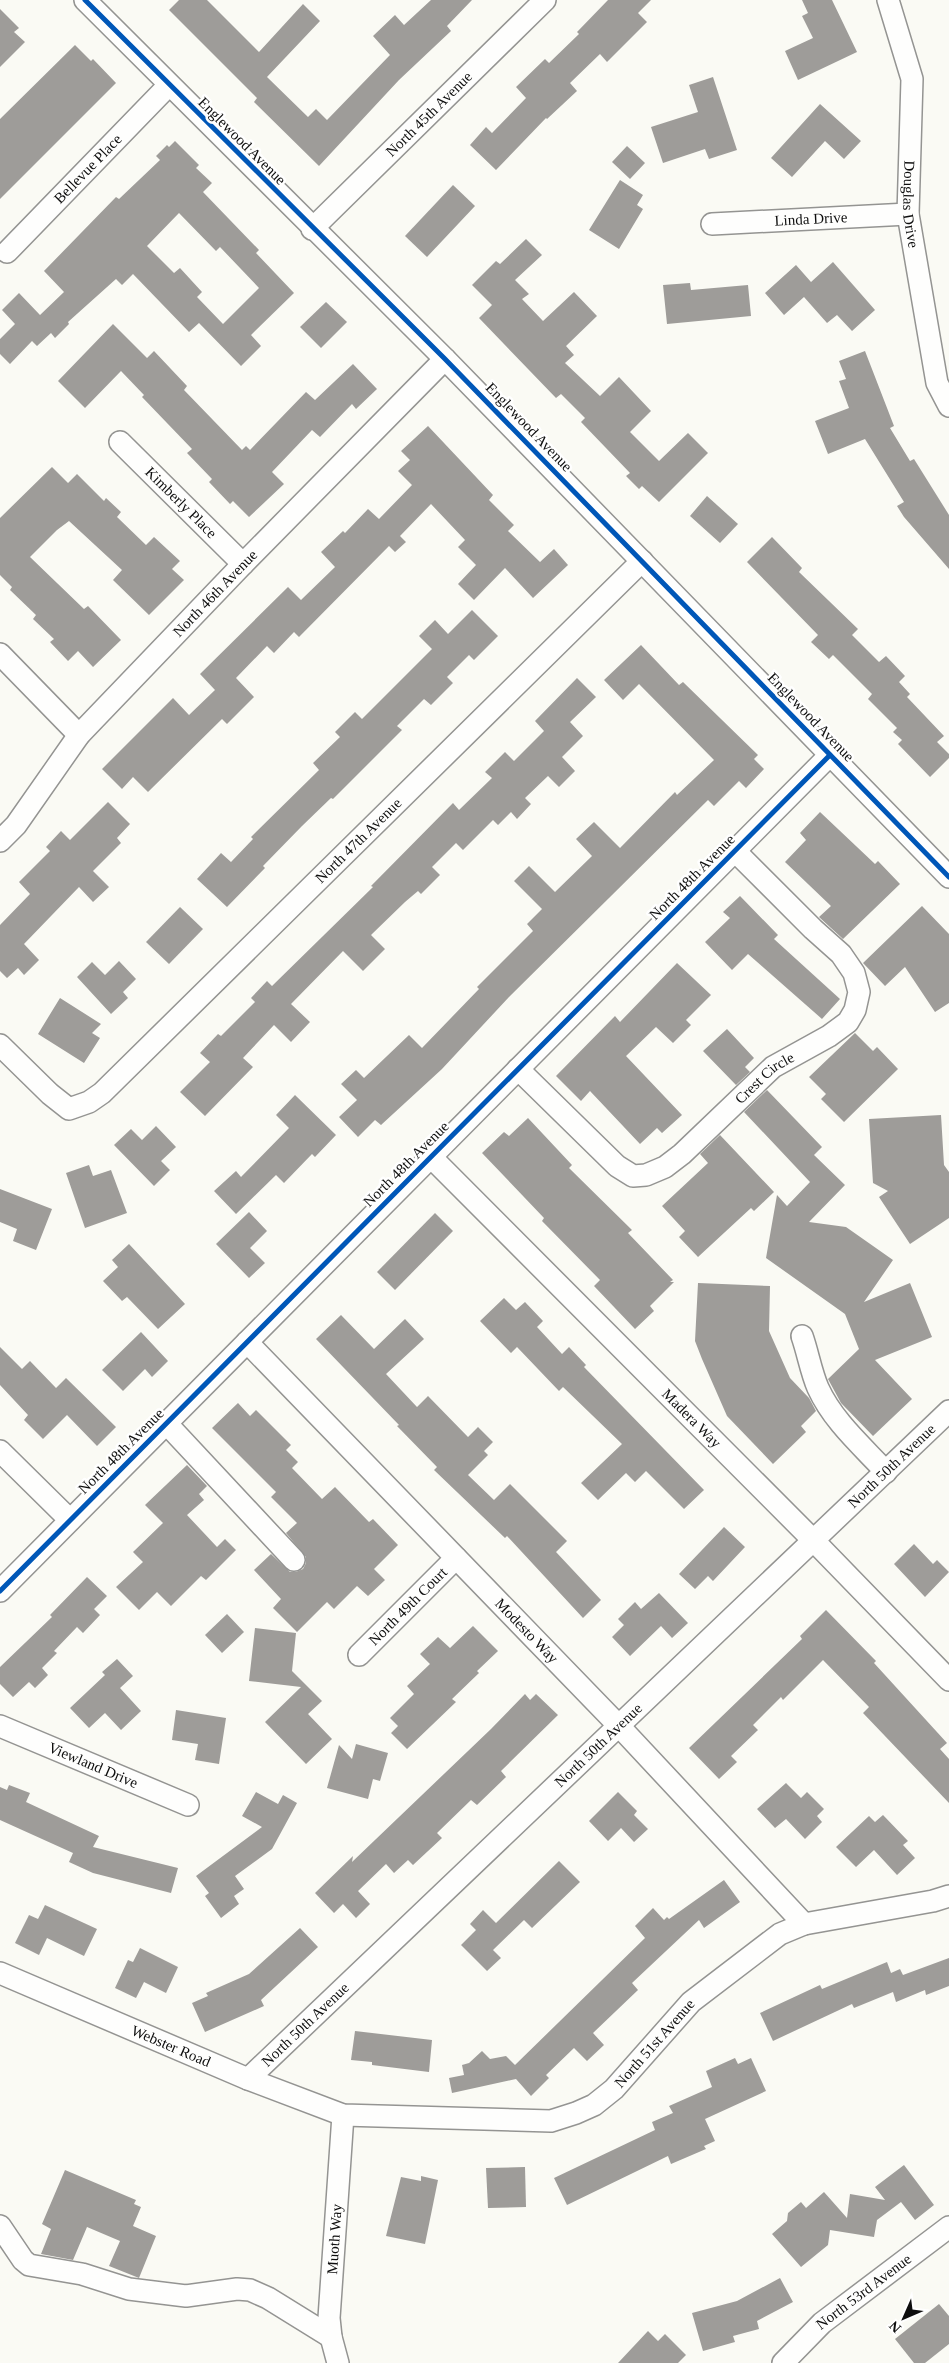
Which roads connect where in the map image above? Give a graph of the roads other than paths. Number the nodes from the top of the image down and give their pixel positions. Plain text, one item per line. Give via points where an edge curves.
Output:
1 (86, 0) edge
2 (545, 0) edge
3 (888, 0) edge
4 (169, 85) junction
5 (908, 214) junction
6 (712, 224) dead end
7 (312, 229) junction
8 (7, 252) dead end
9 (445, 359) junction
10 (949, 406) edge
11 (120, 442) dead end
12 (642, 561) junction
13 (243, 564) junction
14 (0, 654) edge
15 (79, 735) junction
16 (830, 755) junction
17 (0, 841) edge
18 (735, 851) junction
19 (949, 877) edge
20 (0, 1045) edge
21 (518, 1069) junction
22 (431, 1157) junction
23 (802, 1336) dead end
24 (247, 1342) junction
25 (949, 1411) edge
26 (166, 1424) junction
27 (0, 1451) edge
28 (886, 1472) junction
29 (70, 1520) junction
30 (814, 1541) junction
31 (456, 1558) junction
32 (294, 1560) dead end
33 (0, 1591) edge
34 (359, 1655) dead end
35 (949, 1680) edge
36 (0, 1726) edge
37 (619, 1726) junction
38 (188, 1805) dead end
39 (949, 1896) edge
40 (804, 1924) junction
41 (0, 1972) edge
42 (248, 2079) junction
43 (343, 2115) junction
44 (0, 2226) edge
45 (949, 2227) edge
46 (331, 2337) junction
47 (338, 2363) edge
48 (783, 2363) edge

1 - 4 street, Englewood Avenue
2 - 7 street, North 45th Avenue
3 - 5 street, Douglas Drive via 912,79
4 - 7 street, Englewood Avenue
4 - 8 street, Bellevue Place
5 - 6 street, Linda Drive
5 - 10 street, Douglas Drive via 937,383
7 - 9 street, Englewood Avenue
9 - 12 street, Englewood Avenue
9 - 13 street, North 46th Avenue
11 - 13 street, Kimberly Place
12 - 16 street, Englewood Avenue
12 - 20 street, North 47th Avenue via 102,1093 89,1102 69,1108
13 - 15 street, North 46th Avenue
14 - 15 street
15 - 17 street, North 46th Avenue via 16,825
16 - 18 street, North 48th Avenue
16 - 19 street, Englewood Avenue
18 - 21 street, North 48th Avenue
18 - 21 street, Crest Circle via 841,954 854,973 859,992 848,1022 830,1036 773,1067 682,1154 665,1167 646,1175 633,1176 617,1166
21 - 22 street, North 48th Avenue
22 - 24 street, North 48th Avenue
22 - 30 street, Madera Way
23 - 28 street via 818,1387 831,1409
24 - 26 street, North 48th Avenue
24 - 31 street, Modesto Way
25 - 28 street, North 50th Avenue
26 - 29 street, North 48th Avenue
26 - 32 street
27 - 29 street
28 - 30 street, North 50th Avenue
29 - 33 street, North 48th Avenue
30 - 35 street, Madera Way
30 - 37 street, North 50th Avenue
31 - 34 street, North 49th Court
31 - 37 street, Modesto Way
36 - 38 street, Viewland Drive
37 - 40 street, Modesto Way
37 - 42 street, North 50th Avenue
39 - 40 street, North 51st Avenue
40 - 43 street, North 51st Avenue via 780,1934 691,2002 614,2089 594,2105 576,2113 551,2121
41 - 42 street, Webster Road
42 - 43 street, Webster Road
43 - 46 street, Muoth Way via 329,2318
44 - 46 street via 29,2265 82,2274 129,2289 186,2296 250,2290
45 - 48 street, North 53rd Avenue via 822,2323
46 - 47 street, Muoth Way

